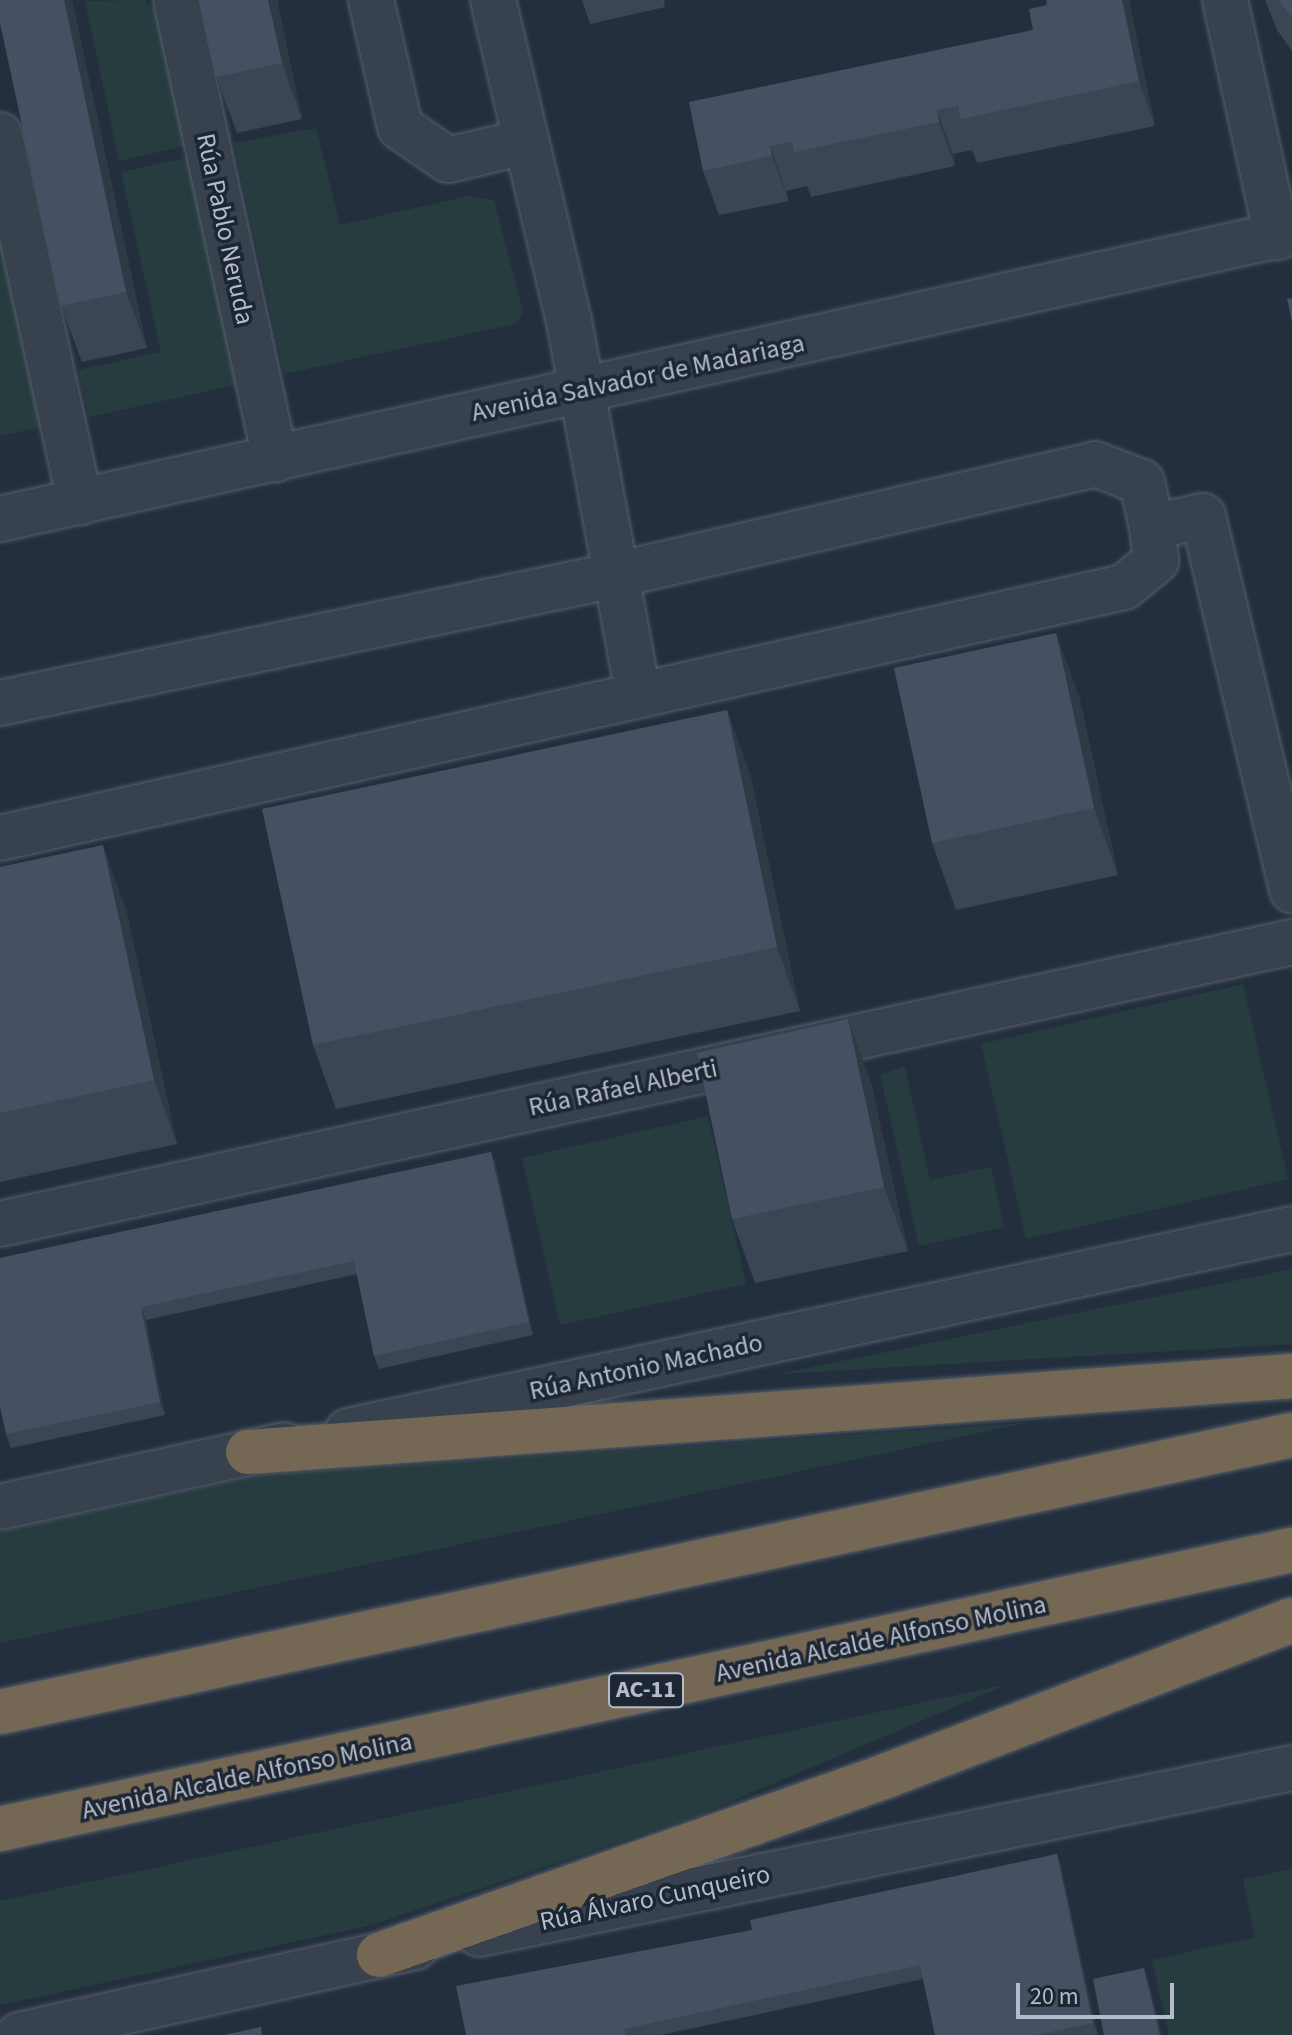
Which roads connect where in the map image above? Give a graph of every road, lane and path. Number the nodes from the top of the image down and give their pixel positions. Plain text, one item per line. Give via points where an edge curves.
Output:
1 (176, 0) edge
2 (371, 0) edge
3 (493, 0) edge
4 (1225, 0) edge
5 (0, 135) edge
6 (524, 142) junction
7 (1284, 234) edge
8 (581, 391) junction
9 (275, 459) junction
10 (80, 502) junction
11 (0, 519) edge
12 (1152, 527) junction
13 (616, 575) junction
14 (638, 695) junction
15 (0, 703) edge
16 (0, 838) edge
17 (1292, 891) edge
18 (1292, 942) edge
19 (0, 1224) edge
20 (1292, 1229) edge
21 (1292, 1376) edge
22 (1292, 1435) edge
23 (248, 1452) junction
24 (0, 1507) edge
25 (1292, 1550) edge
26 (1292, 1620) edge
27 (0, 1712) edge
28 (1292, 1768) edge
29 (0, 1829) edge
30 (379, 1955) junction
31 (19, 2035) edge

1 - 9 street, Rúa Pablo Neruda
2 - 6 street via 400,127 448,160
3 - 6 street
4 - 7 street, Avenida Salvador de Madariaga
5 - 10 street
6 - 8 street
7 - 8 street, Avenida Salvador de Madariaga
8 - 9 street, Avenida Salvador de Madariaga
8 - 13 street
9 - 10 street, Avenida Salvador de Madariaga
10 - 11 street, Avenida Salvador de Madariaga
12 - 13 street via 1142,482 1095,464
12 - 14 street via 1156,561 1124,587
12 - 17 street via 1203,516
13 - 14 street
13 - 15 street
14 - 16 street
18 - 19 street, Rúa Rafael Alberti
20 - 23 street, Rúa Antonio Machado
21 - 23 highway
22 - 27 highway
23 - 24 street, Rúa Antonio Machado
25 - 29 highway, Avenida Alcalde Alfonso Molina / AC-11
26 - 30 highway via 883,1777
28 - 30 street, Rúa Álvaro Cunqueiro
30 - 31 street, Rúa Álvaro Cunqueiro

